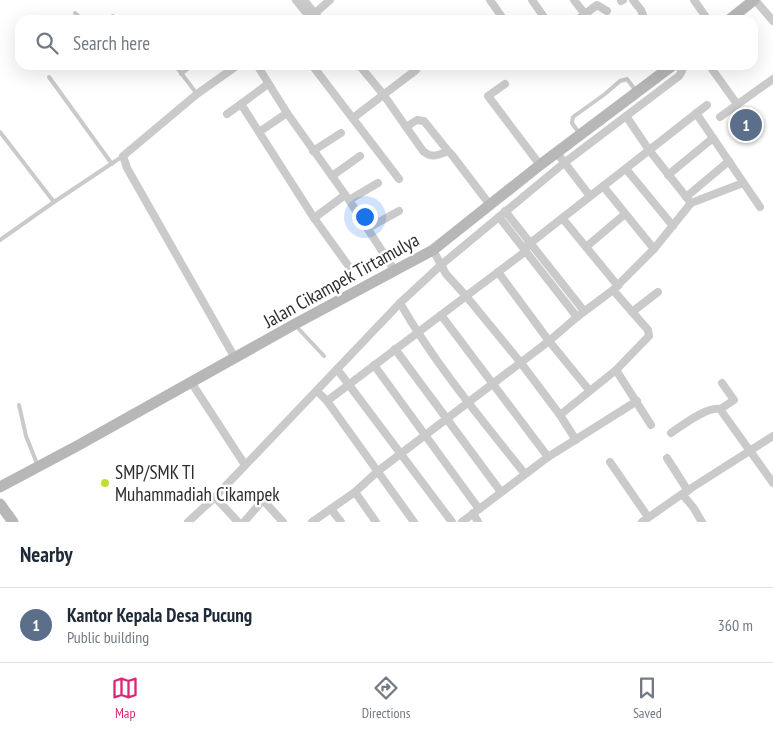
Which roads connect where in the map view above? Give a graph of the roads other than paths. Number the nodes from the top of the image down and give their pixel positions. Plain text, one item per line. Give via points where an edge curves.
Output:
1 (296, 0) edge
2 (304, 0) edge
3 (330, 0) edge
4 (490, 0) edge
5 (532, 0) edge
6 (574, 0) edge
7 (633, 0) edge
8 (694, 0) edge
9 (754, 0) edge
10 (600, 2) edge
11 (607, 11) dead end
12 (75, 13) dead end
13 (585, 14) joint
14 (77, 15) edge
15 (313, 15) edge
16 (314, 15) edge
17 (318, 15) edge
18 (500, 15) edge
19 (542, 15) edge
20 (643, 15) edge
21 (704, 15) edge
22 (735, 15) edge
23 (773, 21) edge
24 (178, 70) edge
25 (186, 70) edge
26 (231, 70) edge
27 (260, 70) edge
28 (316, 70) edge
29 (363, 70) edge
30 (416, 70) dead end
31 (667, 70) edge
32 (681, 70) edge
33 (713, 70) edge
34 (181, 74) junction
35 (49, 78) dead end
36 (773, 79) edge
37 (268, 84) junction
38 (505, 84) dead end
39 (638, 92) junction
40 (197, 94) junction
41 (383, 94) junction
42 (241, 104) junction
43 (737, 104) junction
44 (707, 105) dead end
45 (287, 113) junction
46 (696, 113) junction
47 (227, 114) dead end
48 (626, 116) junction
49 (720, 117) dead end
50 (353, 118) junction
51 (406, 127) junction
52 (0, 132) edge
53 (258, 132) junction
54 (340, 133) dead end
55 (580, 135) junction
56 (713, 138) junction
57 (649, 150) junction
58 (313, 151) junction
59 (448, 151) junction
60 (123, 156) junction
61 (360, 156) dead end
62 (561, 158) junction
63 (729, 161) junction
64 (112, 164) junction
65 (540, 165) junction
66 (626, 169) junction
67 (668, 174) junction
68 (332, 176) junction
69 (399, 179) dead end
70 (378, 183) dead end
71 (743, 183) junction
72 (603, 186) junction
73 (590, 196) junction
74 (347, 198) junction
75 (688, 200) junction
76 (54, 202) junction
77 (492, 204) junction
78 (760, 207) dead end
79 (399, 211) dead end
80 (502, 214) junction
81 (625, 214) junction
82 (314, 218) junction
83 (563, 219) junction
84 (673, 226) junction
85 (368, 228) junction
86 (0, 240) edge
87 (527, 247) junction
88 (586, 247) junction
89 (654, 249) junction
90 (433, 250) junction
91 (441, 265) junction
92 (350, 268) dead end
93 (395, 271) junction
94 (498, 272) junction
95 (616, 288) junction
96 (658, 292) dead end
97 (466, 296) junction
98 (400, 303) junction
99 (584, 311) junction
100 (632, 312) junction
101 (441, 315) junction
102 (577, 317) junction
103 (295, 324) junction
104 (417, 333) junction
105 (549, 341) junction
106 (395, 349) junction
107 (324, 356) dead end
108 (235, 358) junction
109 (521, 363) junction
110 (374, 365) junction
111 (337, 369) junction
112 (616, 370) junction
113 (191, 382) junction
114 (493, 383) junction
115 (722, 383) dead end
116 (349, 384) junction
117 (589, 390) junction
118 (317, 391) junction
119 (327, 401) junction
120 (637, 401) junction
121 (468, 403) junction
122 (18, 405) dead end
123 (721, 410) junction
124 (560, 415) junction
125 (446, 420) junction
126 (651, 425) dead end
127 (671, 433) dead end
128 (426, 435) junction
129 (773, 436) edge
130 (576, 440) junction
131 (751, 450) junction
132 (401, 453) junction
133 (548, 457) junction
134 (667, 458) dead end
135 (610, 462) dead end
136 (245, 464) junction
137 (38, 466) junction
138 (378, 471) junction
139 (525, 474) junction
140 (773, 483) edge
141 (1, 484) edge
142 (355, 492) junction
143 (501, 492) junction
144 (685, 492) junction
145 (215, 497) junction
146 (0, 504) edge
147 (331, 509) junction
148 (476, 511) junction
149 (645, 520) edge
150 (12, 522) edge
151 (188, 522) edge
152 (238, 522) edge
153 (244, 522) edge
154 (283, 522) edge
155 (312, 522) edge
156 (341, 522) edge
157 (376, 522) edge
158 (414, 522) edge
159 (452, 522) edge
160 (462, 522) edge
161 (478, 522) edge
162 (702, 522) edge

1 - 15 street
2 - 16 street
3 - 17 street
4 - 18 street
5 - 19 street
6 - 13 street
7 - 20 street
8 - 21 street
9 - 22 street
9 - 23 street
10 - 11 street
10 - 13 street
12 - 14 lane
24 - 34 lane
25 - 34 lane
26 - 40 street
27 - 37 street
28 - 50 street
29 - 41 street
30 - 41 street
31 - 39 street, Jalan Cikampek Tirtamulya
32 - 48 street via 679,76
33 - 43 street
34 - 40 lane
35 - 64 lane
36 - 43 street
37 - 42 street
37 - 45 street
38 - 65 street via 488,96
39 - 55 street, Jalan Cikampek Tirtamulya
39 - 55 lane via 627,79 620,81 573,117 572,123
40 - 60 street
41 - 50 street
41 - 51 street
42 - 47 street
42 - 53 street
43 - 49 street
44 - 46 street
45 - 53 street
45 - 58 street
46 - 56 street
46 - 57 street
48 - 57 street
48 - 62 street
50 - 69 street
51 - 59 street via 428,155
51 - 59 street via 417,120 424,122
52 - 76 lane
53 - 82 street
54 - 58 street
55 - 62 street, Jalan Cikampek Tirtamulya
56 - 63 street
56 - 67 street
57 - 66 street
57 - 67 street
58 - 68 street
59 - 77 street
60 - 64 lane
60 - 108 street
61 - 68 street
62 - 65 street, Jalan Cikampek Tirtamulya
62 - 73 street
62 - 80 street
63 - 71 street
63 - 75 street
64 - 76 lane
65 - 77 street, Jalan Cikampek Tirtamulya
66 - 72 street
66 - 84 street
67 - 75 street
68 - 74 street
70 - 74 street
71 - 75 street
71 - 78 street
72 - 73 street
72 - 81 street
73 - 83 street
74 - 82 street
74 - 85 street
75 - 84 street
76 - 86 lane
77 - 80 street
77 - 90 street, Jalan Cikampek Tirtamulya
79 - 85 street
80 - 87 street
80 - 91 street
81 - 88 street
81 - 89 street
82 - 92 street
83 - 87 street
83 - 88 street
84 - 89 street
85 - 93 street
87 - 94 street
87 - 99 street
87 - 102 street
88 - 95 street
89 - 95 street
90 - 91 street
90 - 93 street, Jalan Cikampek Tirtamulya
91 - 97 street
91 - 98 street
93 - 103 street, Jalan Cikampek Tirtamulya
94 - 97 street
94 - 105 street
95 - 99 street
95 - 100 street
96 - 100 street
97 - 101 street
97 - 109 street
98 - 104 street
98 - 111 street
99 - 102 street
100 - 112 street via 648,330 649,336
101 - 104 street
101 - 114 street
102 - 105 street
103 - 107 lane
103 - 108 street, Jalan Cikampek Tirtamulya
104 - 106 street
104 - 121 street
105 - 109 street
105 - 117 street
106 - 110 street
106 - 125 street
108 - 113 street, Jalan Cikampek Tirtamulya
109 - 114 street
109 - 124 street
110 - 116 street
110 - 128 street
111 - 116 street
111 - 118 street
112 - 117 street
112 - 120 street
113 - 136 street
113 - 137 street, Jalan Cikampek Tirtamulya
114 - 121 street
114 - 133 street
115 - 123 street via 734,400
116 - 119 street
116 - 132 street
117 - 124 street
118 - 119 street
118 - 136 street
119 - 138 street
120 - 126 street
120 - 130 street
121 - 125 street
121 - 139 street
122 - 137 lane
123 - 127 street via 714,409 700,415
123 - 131 street
124 - 130 street
125 - 128 street
125 - 143 street
128 - 132 street
128 - 148 street
129 - 131 street
130 - 133 street
131 - 140 street
131 - 144 street
132 - 138 street
132 - 159 street
133 - 139 street
134 - 144 street
135 - 149 street
136 - 145 street
137 - 141 street, Jalan Cikampek Tirtamulya
138 - 142 street
138 - 158 street
139 - 143 street
142 - 147 street
142 - 157 street
143 - 148 street
144 - 149 street
144 - 162 street
145 - 151 street
145 - 152 street
146 - 150 street
147 - 155 street
147 - 156 street
148 - 160 street
148 - 161 street
153 - 154 street via 264,500

